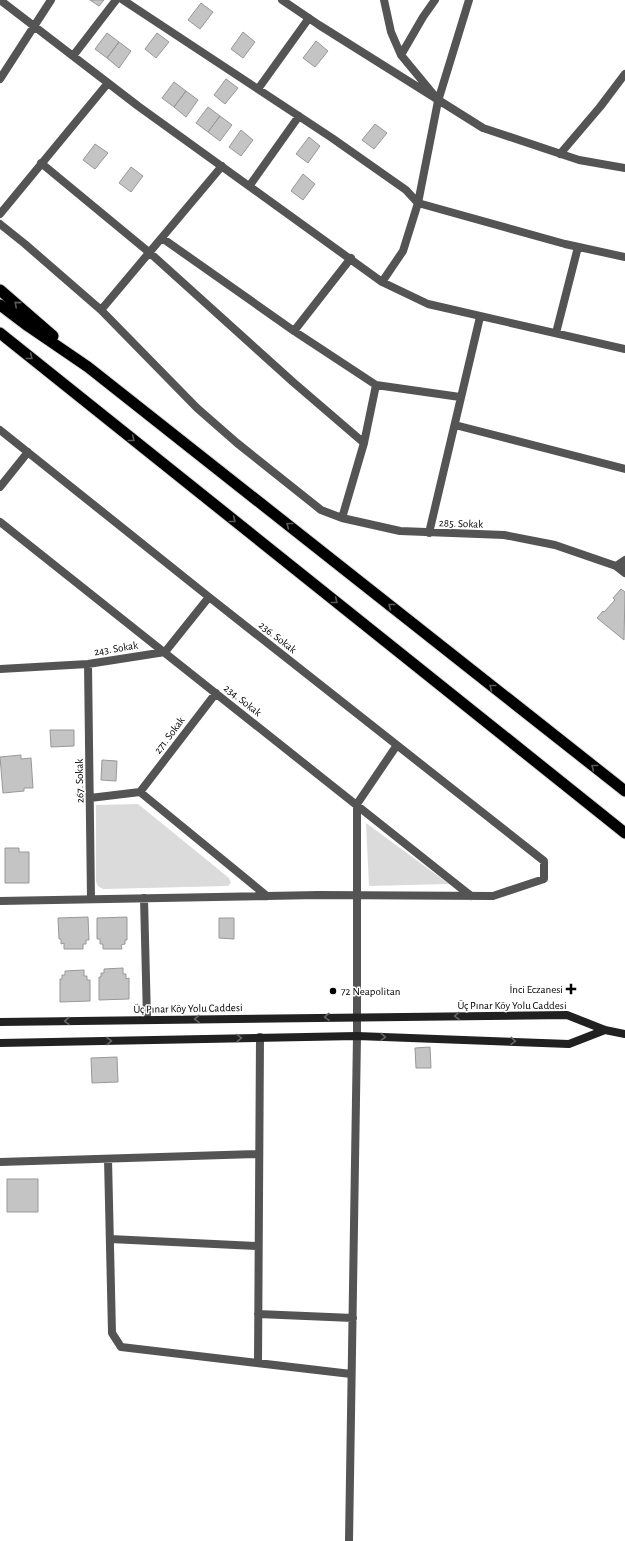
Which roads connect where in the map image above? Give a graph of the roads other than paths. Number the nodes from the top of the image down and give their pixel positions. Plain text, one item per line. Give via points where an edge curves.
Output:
1 (0, 0) edge
2 (51, 0) edge
3 (116, 0) edge
4 (122, 0) edge
5 (282, 0) edge
6 (384, 0) edge
7 (435, 0) edge
8 (469, 0) edge
9 (309, 18) junction
10 (35, 27) junction
11 (73, 56) junction
12 (401, 56) junction
13 (625, 74) edge
14 (0, 79) edge
15 (108, 83) junction
16 (258, 89) junction
17 (438, 101) junction
18 (299, 116) junction
19 (560, 154) junction
20 (41, 164) junction
21 (222, 166) junction
22 (625, 168) edge
23 (250, 185) junction
24 (418, 203) junction
25 (0, 214) edge
26 (0, 224) edge
27 (162, 238) junction
28 (578, 247) junction
29 (150, 253) junction
30 (625, 257) edge
31 (351, 258) junction
32 (382, 282) junction
33 (0, 290) edge
34 (0, 305) edge
35 (101, 310) junction
36 (480, 317) junction
37 (294, 331) junction
38 (0, 333) edge
39 (556, 333) junction
40 (625, 349) edge
41 (88, 367) junction
42 (376, 385) junction
43 (460, 397) junction
44 (455, 425) junction
45 (0, 430) edge
46 (364, 443) junction
47 (28, 452) junction
48 (625, 469) edge
49 (0, 487) edge
50 (342, 518) junction
51 (0, 522) edge
52 (429, 533) junction
53 (625, 560) edge
54 (616, 566) junction
55 (625, 567) edge
56 (625, 573) edge
57 (209, 597) junction
58 (165, 652) junction
59 (88, 664) junction
60 (0, 669) edge
61 (216, 693) junction
62 (397, 745) junction
63 (625, 791) edge
64 (140, 792) junction
65 (90, 798) junction
66 (357, 804) junction
67 (625, 833) edge
68 (358, 895) junction
69 (267, 896) junction
70 (472, 896) junction
71 (144, 898) junction
72 (91, 899) junction
73 (0, 901) edge
74 (358, 1017) junction
75 (147, 1019) junction
76 (0, 1022) edge
77 (605, 1030) junction
78 (625, 1034) edge
79 (358, 1036) junction
80 (260, 1037) junction
81 (0, 1043) edge
82 (259, 1154) junction
83 (108, 1159) junction
84 (0, 1162) edge
85 (110, 1239) junction
86 (258, 1246) junction
87 (258, 1314) junction
88 (352, 1318) junction
89 (258, 1363) junction
90 (351, 1374) junction
91 (348, 1541) edge

1 - 10 street
2 - 10 street
3 - 11 street
4 - 16 street
5 - 9 street
6 - 12 street via 391,32
7 - 12 street
8 - 17 street
9 - 16 street
9 - 17 street
10 - 11 street
10 - 14 street
11 - 15 street
12 - 17 street
13 - 19 street
15 - 20 street
15 - 21 street
16 - 18 street
17 - 19 street via 483,128
17 - 24 street
18 - 23 street
18 - 24 street via 406,190
19 - 22 street
20 - 25 street
20 - 29 street
21 - 23 street
21 - 27 street
23 - 31 street
24 - 28 street
24 - 32 street via 403,251
26 - 35 street, 285. Sokak
27 - 29 street
27 - 37 street
28 - 30 street
28 - 39 street
29 - 35 street
29 - 46 street
31 - 32 street
31 - 37 street
32 - 36 street via 428,304
41 -> 33 highway
34 - 41 highway
35 - 50 street, 285. Sokak via 197,408 237,443 321,510
36 - 39 street
36 - 43 street
37 - 42 street
38 -> 67 highway
39 - 40 street
63 -> 41 highway
42 - 43 street
42 - 46 street
43 - 44 street
44 - 48 street
44 - 52 street
45 - 47 street, 236. Sokak
46 - 50 street
47 - 49 street
47 - 57 street, 236. Sokak
50 - 52 street, 285. Sokak via 400,531
51 - 58 street, 234. Sokak
52 - 54 street, 285. Sokak via 504,535 555,545
53 - 54 street
54 - 55 street, 285. Sokak
54 - 56 street
57 - 58 street
57 - 62 street, 236. Sokak
58 - 59 street, 243. Sokak
58 - 61 street, 234. Sokak
59 - 60 street, 243. Sokak
59 - 65 street, 267. Sokak
61 - 64 street, 271. Sokak
61 - 66 street, 234. Sokak
62 - 66 street
62 - 70 street, 236. Sokak via 544,861 544,879 493,896
64 - 65 street
64 - 69 street
65 - 72 street, 267. Sokak
66 - 68 street
66 - 70 street, 234. Sokak
68 - 69 street
68 - 70 street
68 - 74 street
69 - 71 street
71 - 72 street
71 - 75 street
72 - 73 street
74 -> 75 main road, Üç Pınar Köy Yolu Caddesi
77 -> 74 main road, Üç Pınar Köy Yolu Caddesi via 567,1015
74 - 79 street
75 -> 76 main road, Üç Pınar Köy Yolu Caddesi
77 - 78 main road, Üç Pınar Köy Yolu Caddesi
79 -> 77 main road via 569,1044
79 - 80 main road
79 - 88 street
81 -> 80 main road
80 - 82 street
82 - 83 street
82 - 86 street
83 - 84 street
83 - 85 street
85 - 86 street
85 - 89 street via 112,1333 121,1347
86 - 87 street
87 - 88 street
87 - 89 street
88 - 90 street
89 - 90 street
90 - 91 street

